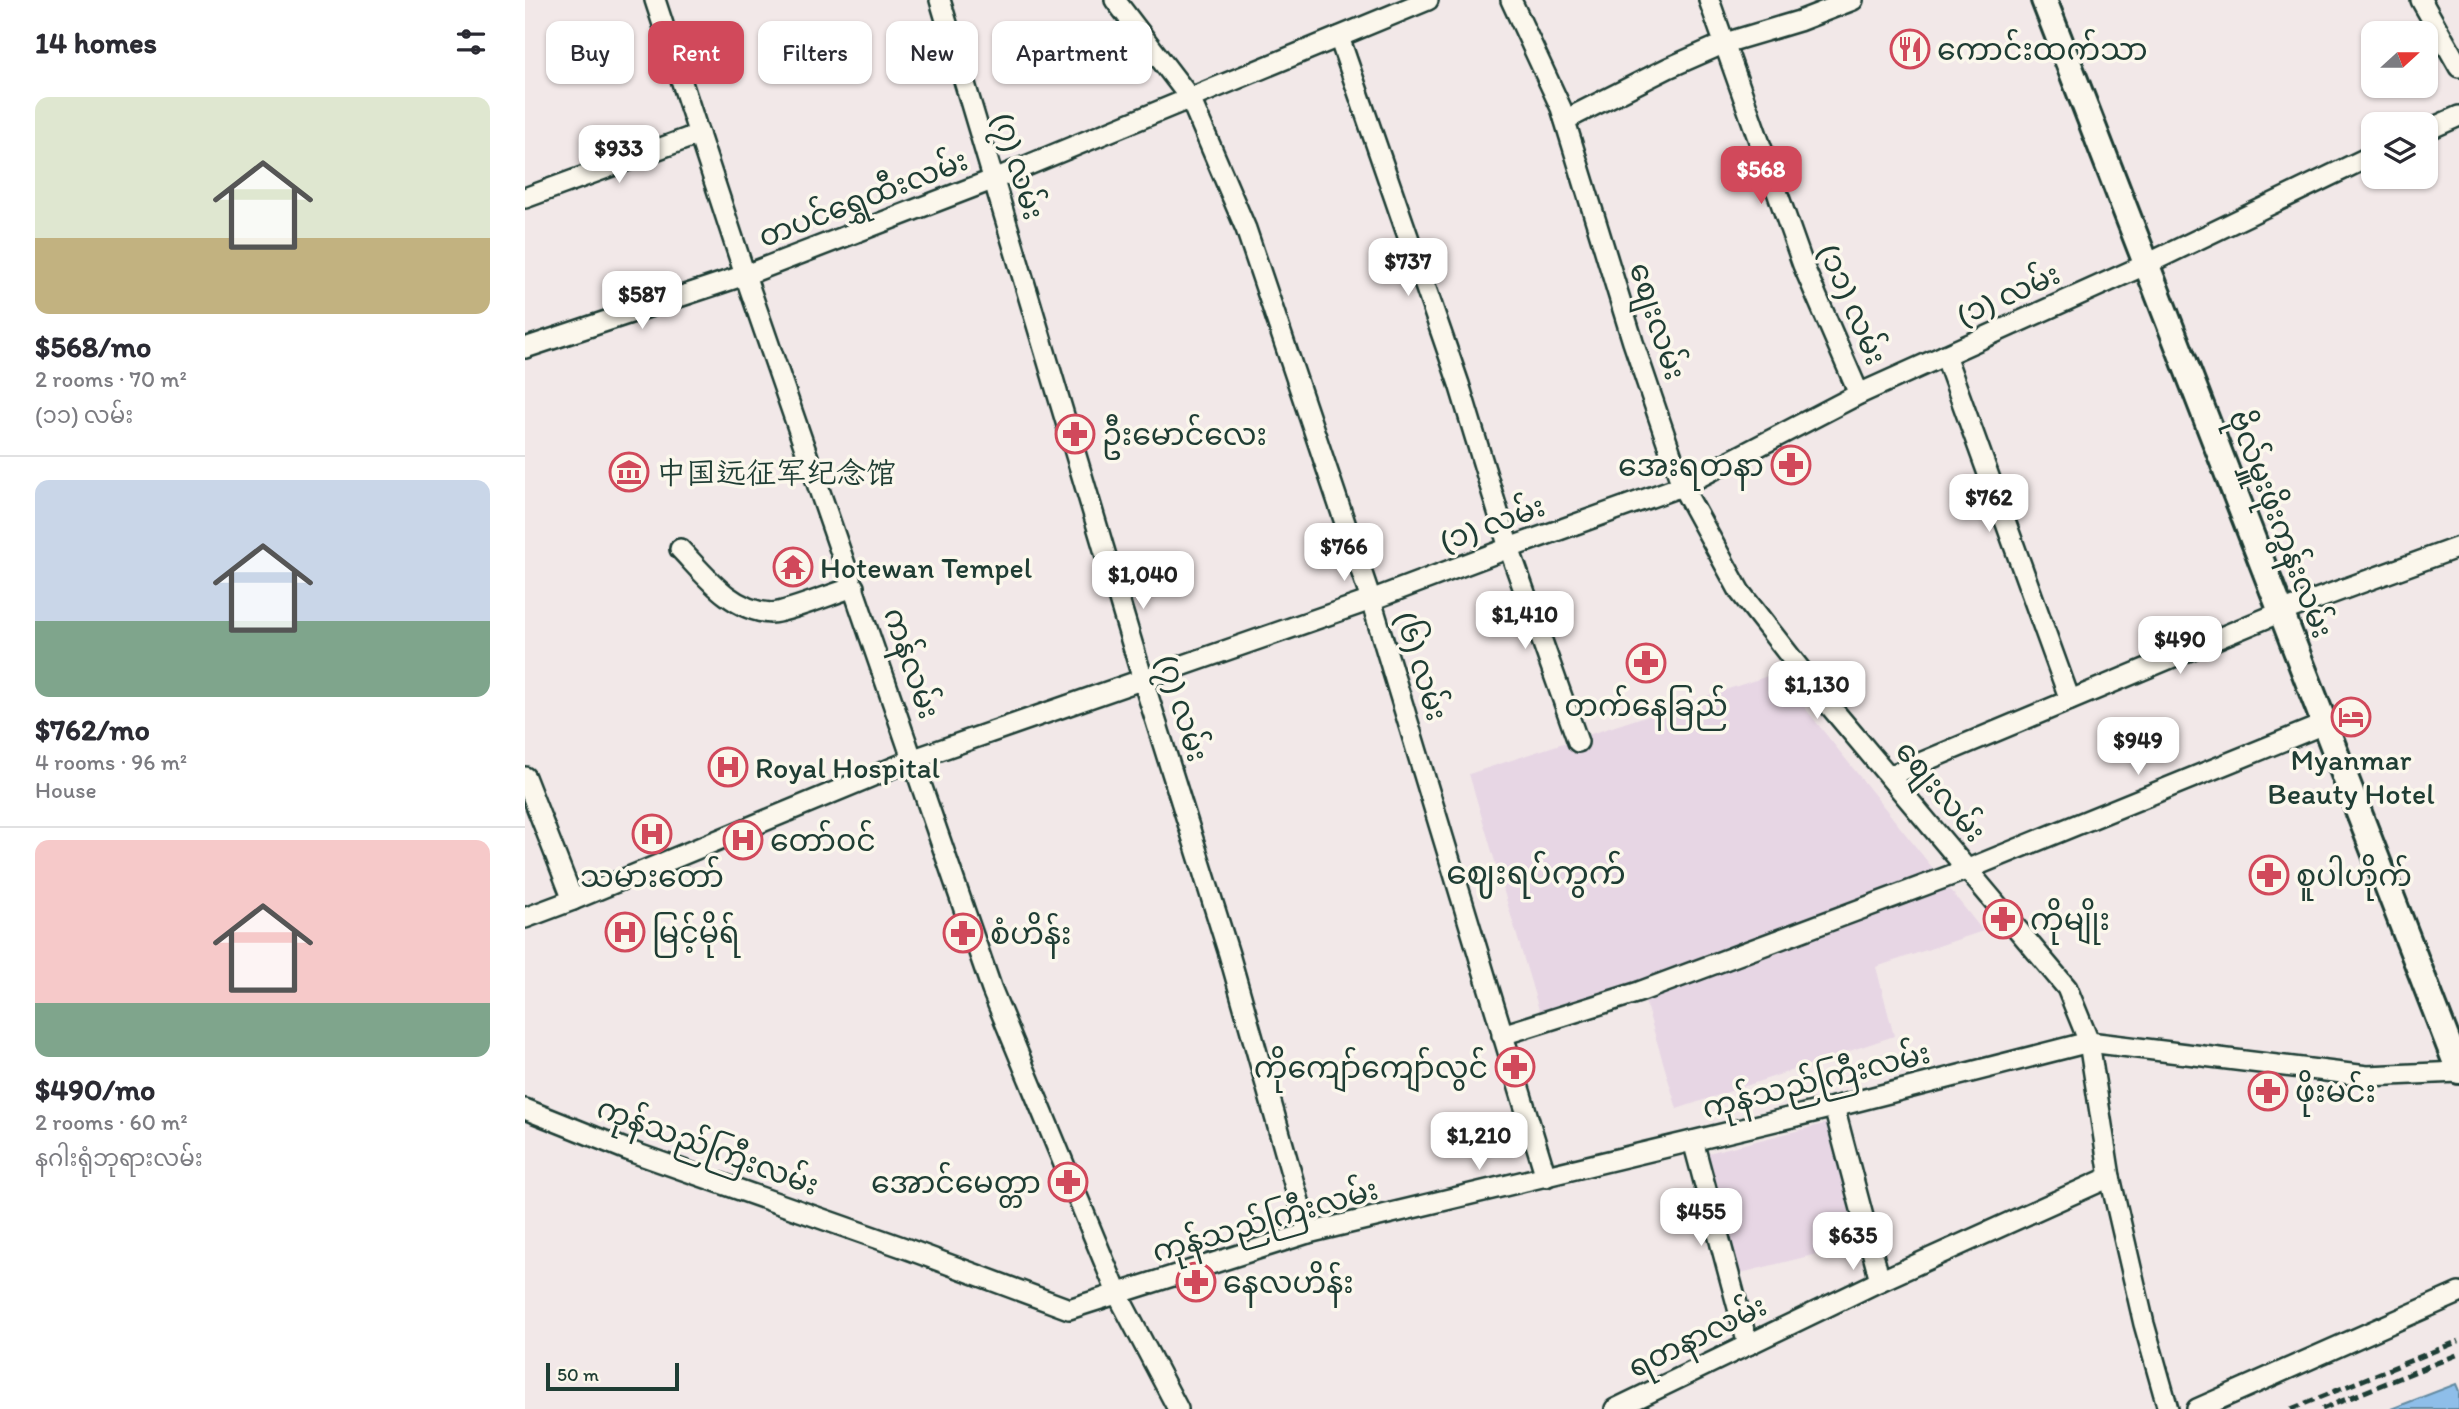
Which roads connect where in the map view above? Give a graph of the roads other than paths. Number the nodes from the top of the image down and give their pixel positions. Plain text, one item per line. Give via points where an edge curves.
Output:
1 (655, 0) edge
2 (940, 0) edge
3 (1115, 0) edge
4 (1428, 0) edge
5 (1511, 0) edge
6 (1709, 0) edge
7 (1853, 0) edge
8 (2044, 0) edge
9 (2421, 0) edge
10 (1339, 37) junction
11 (1725, 43) junction
12 (2459, 68) edge
13 (1190, 98) junction
14 (2459, 116) edge
15 (1565, 120) junction
16 (2438, 125) edge
17 (699, 134) junction
18 (2361, 161) edge
19 (992, 180) junction
20 (525, 198) edge
21 (2147, 264) junction
22 (745, 275) junction
23 (525, 348) edge
24 (1945, 355) junction
25 (1859, 394) junction
26 (1682, 486) junction
27 (2459, 547) edge
28 (1509, 548) junction
29 (680, 549) dead end
30 (854, 587) junction
31 (1371, 600) junction
32 (2281, 612) junction
33 (1143, 680) junction
34 (2070, 700) junction
35 (2325, 724) junction
36 (1578, 742) dead end
37 (914, 759) junction
38 (1889, 776) junction
39 (525, 777) edge
40 (1968, 869) junction
41 (573, 900) junction
42 (525, 918) edge
43 (1503, 1035) junction
44 (2088, 1042) junction
45 (2454, 1045) edge
46 (2459, 1071) edge
47 (1834, 1107) junction
48 (525, 1108) edge
49 (1693, 1141) junction
50 (1546, 1177) junction
51 (2110, 1177) junction
52 (1308, 1233) junction
53 (1880, 1281) junction
54 (2459, 1293) edge
55 (1118, 1295) junction
56 (1748, 1345) junction
57 (1178, 1409) edge
58 (1615, 1409) edge
59 (2168, 1409) edge
60 (2197, 1409) edge

1 - 17 street, ကန်လမ်း
2 - 19 street, (၇) လမ်း
3 - 13 street, (၆) လမ်း
4 - 10 street, တပင်ရွှေထီးလမ်း
5 - 15 street, စျေးလမ်း
6 - 11 street, (၁၁) လမ်း
7 - 11 street
8 - 21 street, ဗိုလ်မှူးဖိုးကွန်းလမ်း
9 - 12 street
10 - 13 street, တပင်ရွှေထီးလမ်း
10 - 28 street via 1459,384
11 - 15 street
11 - 25 street, (၁၁) လမ်း via 1803,265
13 - 19 street, တပင်ရွှေထီးလမ်း
13 - 31 street, (၆) လမ်း via 1246,229
14 - 16 street
15 - 26 street, စျေးလမ်း
17 - 20 street
17 - 22 street, ကန်လမ်း
18 - 21 street, (၁) လမ်း
19 - 22 street, တပင်ရွှေထီးလမ်း
19 - 33 street, (၇) လမ်း
21 - 24 street, (၁) လမ်း
21 - 32 street, ဗိုလ်မှူးဖိုးကွန်းလမ်း
22 - 23 street, တပင်ရွှေထီးလမ်း
22 - 30 street, ကန်လမ်း
24 - 25 street, (၁) လမ်း
24 - 34 street
25 - 26 street, (၁) လမ်း
26 - 28 street, (၁) လမ်း
26 - 38 street, စျေးလမ်း via 1740,592
27 - 32 street
28 - 31 street, (၁) လမ်း
28 - 36 street
29 - 30 street via 728,598 757,610 773,613
30 - 37 street, ကန်လမ်း
31 - 33 street, (၁) လမ်း
31 - 43 street, (၆) လမ်း
32 - 34 street
32 - 35 street, ဗိုလ်မှူးဖိုးကွန်းလမ်း
33 - 37 street, (၁) လမ်း
33 - 52 street, (၇) လမ်း via 1229,954
34 - 38 street
35 - 40 street
35 - 45 street, ဗိုလ်မှူးဖိုးကွန်းလမ်း
37 - 41 street, (၁) လမ်း
37 - 55 street, ကန်လမ်း via 992,990
38 - 40 street, စျေးလမ်း
39 - 41 street
40 - 43 street via 1639,992
40 - 44 street, စျေးလမ်း via 2067,988
41 - 42 street
43 - 50 street, (၆) လမ်း
44 - 46 street, ကုန်သည်ကြီးလမ်း via 2367,1076
44 - 47 street, ကုန်သည်ကြီးလမ်း
44 - 51 street, စျေးလမ်း
45 - 46 street, ဗိုလ်မှူးဖိုးကွန်းလမ်း
47 - 49 street, ကုန်သည်ကြီးလမ်း
47 - 53 street
48 - 55 street, ကုန်သည်ကြီးလမ်း via 635,1153 1069,1310
49 - 50 street, ကုန်သည်ကြီးလမ်း
49 - 56 street
50 - 52 street, ကုန်သည်ကြီးလမ်း
51 - 53 street, ရတနာလမ်း
51 - 59 street, စျေးလမ်း
52 - 55 street, ကုန်သည်ကြီးလမ်း
53 - 56 street, ရတနာလမ်း
54 - 60 street
55 - 57 street, ကန်လမ်း
56 - 58 street, ရတနာလမ်း

